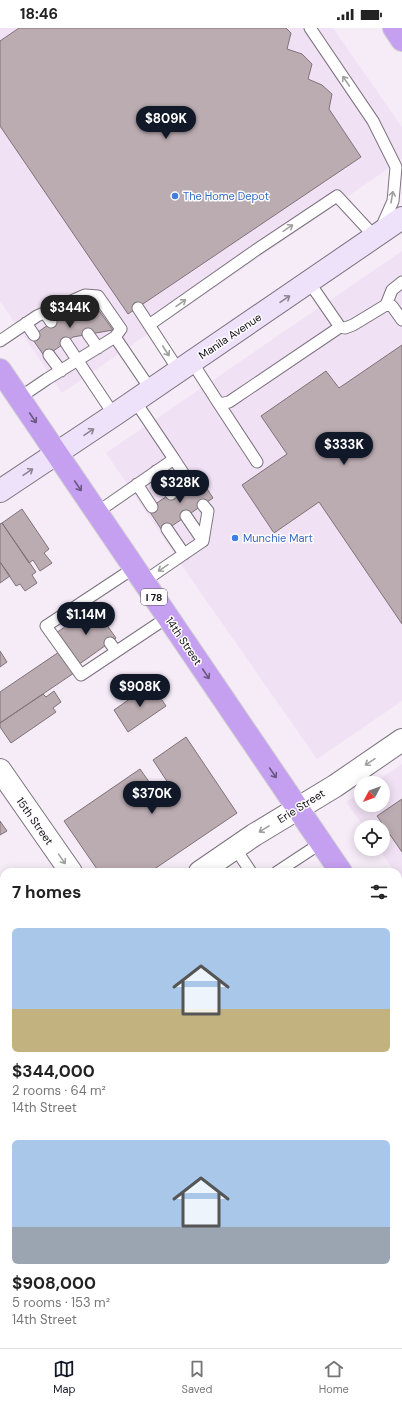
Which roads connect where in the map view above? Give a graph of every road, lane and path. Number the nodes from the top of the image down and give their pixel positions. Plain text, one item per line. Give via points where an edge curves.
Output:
1 (310, 28) edge
2 (394, 28) edge
3 (402, 40) edge
4 (402, 218) edge
5 (377, 235) junction
6 (308, 282) junction
7 (402, 282) edge
8 (386, 305) junction
9 (138, 308) dead end
10 (45, 313) junction
11 (402, 320) edge
12 (51, 322) dead end
13 (26, 323) junction
14 (150, 325) junction
15 (340, 327) junction
16 (34, 334) dead end
17 (88, 334) dead end
18 (115, 337) junction
19 (0, 341) edge
20 (66, 343) dead end
21 (98, 348) junction
22 (49, 354) dead end
23 (77, 360) junction
24 (185, 366) junction
25 (61, 371) junction
26 (1, 373) edge
27 (143, 395) junction
28 (20, 398) junction
29 (219, 404) junction
30 (114, 415) junction
31 (56, 453) junction
32 (174, 459) junction
33 (257, 462) dead end
34 (156, 472) junction
35 (189, 482) dead end
36 (137, 484) junction
37 (0, 491) edge
38 (171, 494) dead end
39 (203, 505) dead end
40 (152, 507) dead end
41 (96, 512) junction
42 (186, 516) dead end
43 (167, 529) dead end
44 (203, 541) junction
45 (184, 554) junction
46 (139, 575) junction
47 (168, 617) junction
48 (402, 740) edge
49 (0, 770) edge
50 (298, 809) junction
51 (321, 843) junction
52 (235, 848) junction
53 (68, 868) edge
54 (207, 868) edge
55 (248, 868) edge
56 (284, 868) edge
57 (338, 868) edge

5 -> 1 lane via 393,201 396,167 373,121
2 - 3 highway
4 - 5 street, Manila Avenue
5 - 6 street, Manila Avenue
14 -> 5 lane via 337,196
6 - 15 lane
24 -> 6 street, Manila Avenue
7 - 8 lane via 392,290
8 - 11 lane via 392,306
8 - 15 lane via 353,325
9 - 14 lane
10 - 12 lane
10 - 13 lane
10 - 18 lane via 70,307 85,295 98,296 121,330
13 - 16 lane
13 - 19 lane
14 -> 24 lane
15 - 29 lane via 229,402
17 - 21 lane
18 - 21 lane
18 - 27 lane
20 - 23 lane
21 - 23 lane
22 - 25 lane
23 - 25 lane
23 - 30 lane
24 - 27 street, Manila Avenue
24 - 29 lane
25 - 28 lane
26 - 28 highway, 14th Street / I 78
27 - 30 street, Manila Avenue
27 - 32 lane
28 -> 31 highway, 14th Street / I 78
29 - 33 lane
31 -> 30 street, Manila Avenue
37 -> 31 street, Manila Avenue
31 -> 41 highway, 14th Street / I 78
32 - 34 lane
32 - 35 lane
34 - 36 lane
34 - 38 lane
36 - 40 lane
36 - 41 lane
39 - 44 lane via 208,511
41 - 46 highway, 14th Street / I 78
42 - 44 lane
43 - 45 lane
44 - 45 lane
45 -> 46 lane
46 - 47 highway, 14th Street / I 78
46 - 47 lane via 70,616 46,626 81,675 113,647
47 -> 50 highway, 14th Street / I 78
48 -> 50 street, Erie Street
49 -> 53 street, 15th Street
50 - 51 highway, 14th Street / I 78
50 -> 52 street, Erie Street
51 - 56 lane
51 - 57 highway, 14th Street / I 78
52 - 54 street, Erie Street
52 - 55 lane

